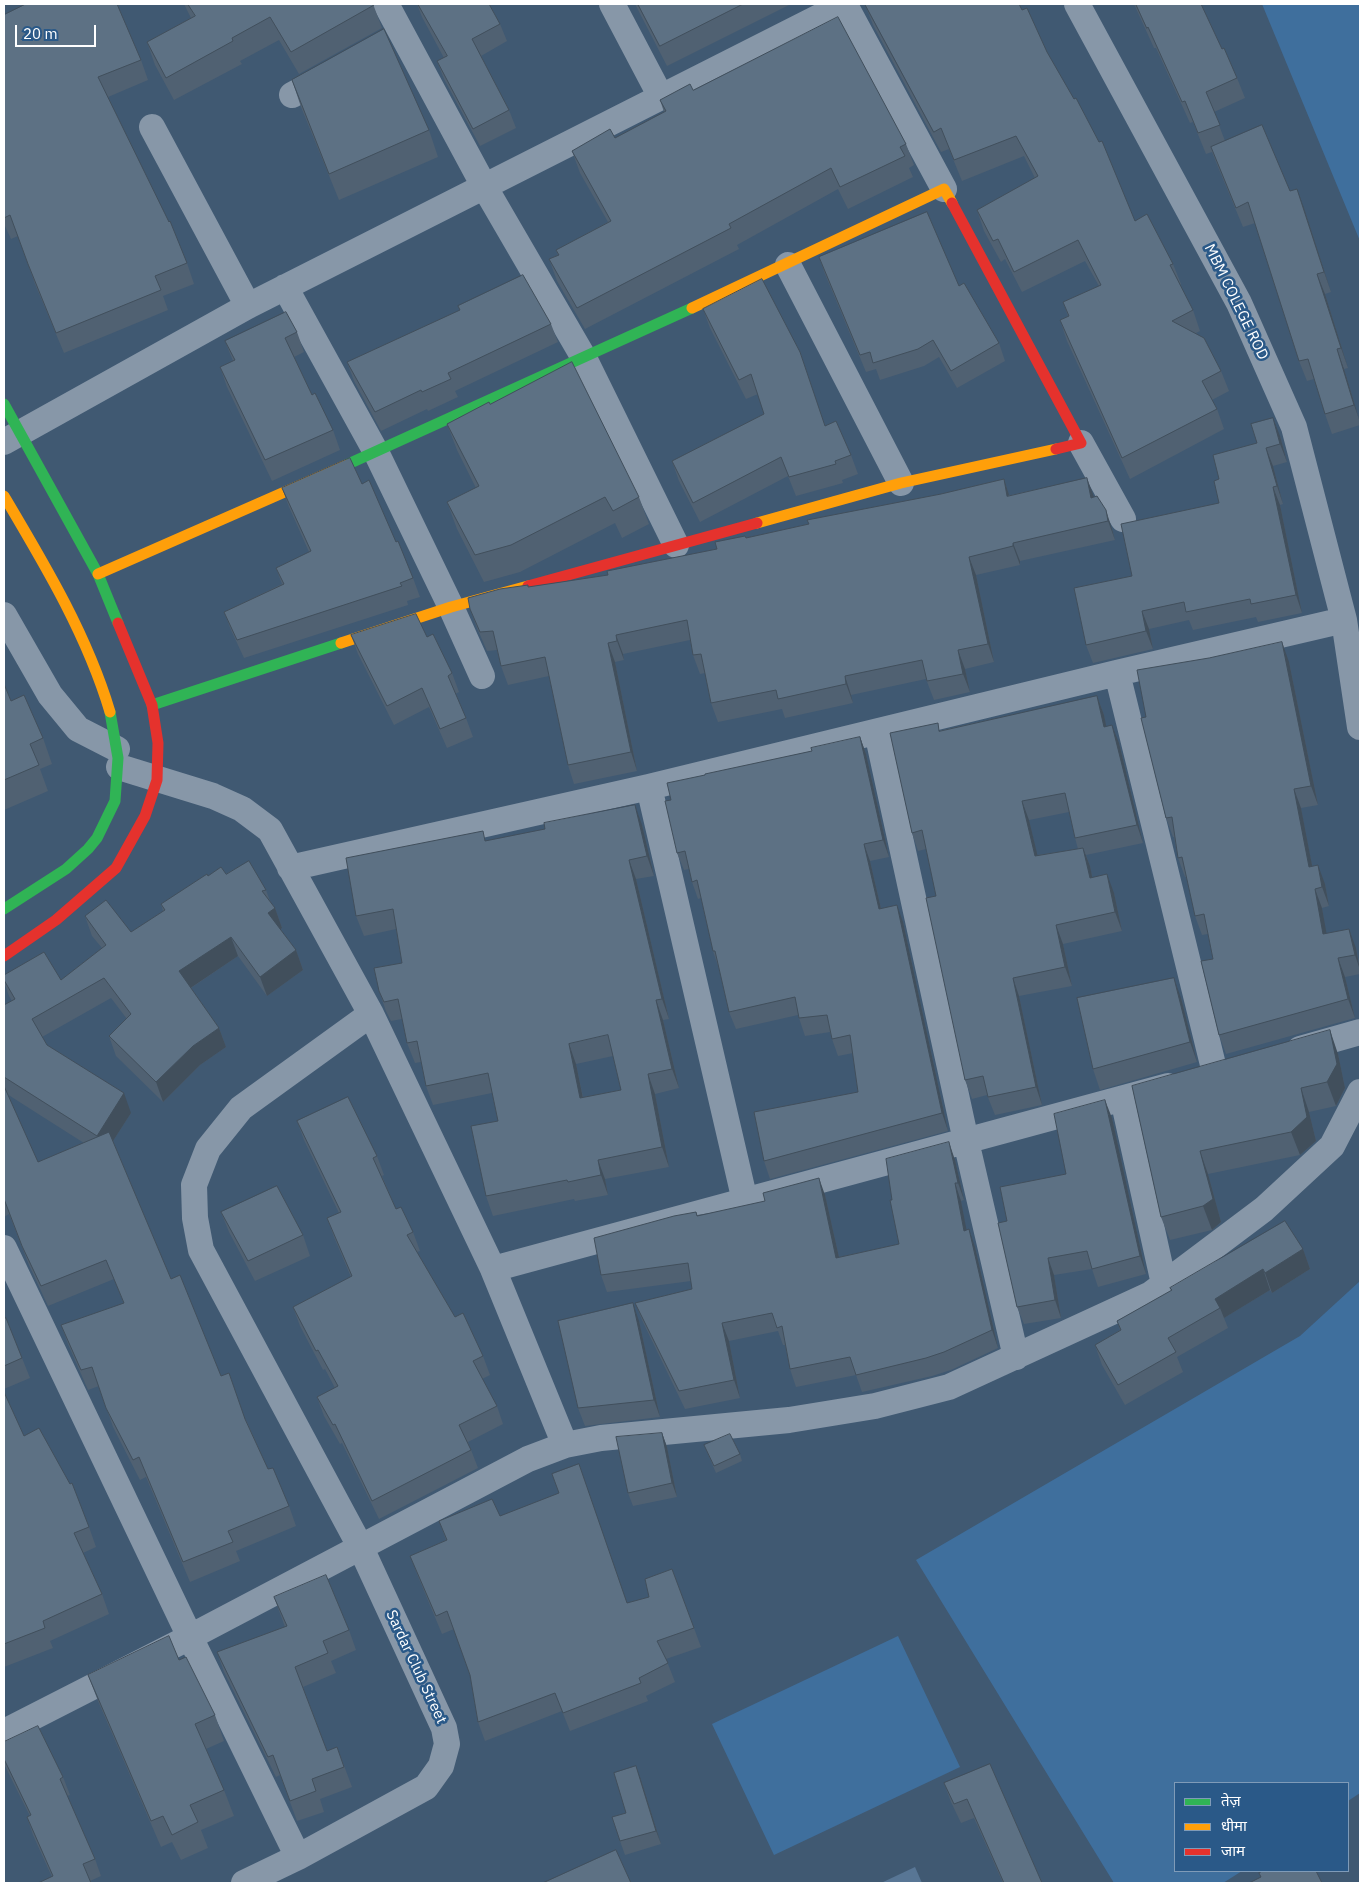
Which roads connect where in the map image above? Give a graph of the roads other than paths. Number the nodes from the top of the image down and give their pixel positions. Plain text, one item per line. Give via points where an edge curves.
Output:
1 (386, 4) edge
2 (612, 4) edge
3 (845, 4) edge
4 (1077, 4) edge
5 (352, 62) edge
6 (292, 95) edge
7 (661, 97) junction
8 (152, 127) dead end
9 (484, 186) junction
10 (944, 189) junction
11 (788, 265) junction
12 (285, 287) junction
13 (248, 306) junction
14 (584, 358) junction
15 (4, 404) edge
16 (12, 437) edge
17 (1081, 443) junction
18 (376, 452) junction
19 (901, 483) junction
20 (4, 496) edge
21 (1123, 519) dead end
22 (676, 544) junction
23 (98, 574) junction
24 (451, 606) junction
25 (4, 614) edge
26 (1344, 620) junction
27 (1117, 673) junction
28 (482, 676) dead end
29 (152, 704) junction
30 (1360, 727) edge
31 (878, 732) junction
32 (118, 758) junction
33 (157, 780) junction
34 (649, 787) junction
35 (290, 868) junction
36 (4, 909) edge
37 (4, 956) edge
38 (370, 1014) junction
39 (1360, 1032) edge
40 (1279, 1055) edge
41 (1360, 1092) edge
42 (1122, 1099) junction
43 (966, 1141) junction
44 (745, 1200) junction
45 (4, 1248) edge
46 (493, 1269) junction
47 (1164, 1284) junction
48 (1016, 1357) junction
49 (565, 1445) junction
50 (361, 1548) junction
51 (190, 1637) junction
52 (4, 1732) edge
53 (298, 1857) junction
54 (244, 1883) edge

1 - 9 street via 394,39
2 - 7 street
3 - 7 street
3 - 10 street
4 - 26 street, MBM COLEGE ROD via 1239,303 1294,427
5 - 6 street
7 - 9 street
8 - 13 street
9 - 12 street
9 - 14 street
10 - 11 street
10 - 17 street
11 - 14 street
11 - 19 street
12 - 13 street
12 - 18 street
13 - 16 street
14 - 18 street
14 - 22 street
15 - 16 street
16 - 23 street
17 - 19 street
17 - 21 street
18 - 23 street
18 - 24 street
19 - 22 street
20 - 32 street via 74,618 97,670 112,715
22 - 24 street
23 - 29 street
24 - 28 street
24 - 29 street
25 - 32 street via 50,695 78,729
26 - 27 street
26 - 30 street, MBM COLEGE ROD
27 - 31 street
27 - 42 street via 1208,1075
29 - 33 street via 158,743
31 - 34 street
31 - 43 street
32 - 33 street
32 - 36 street via 114,806 98,837 80,859
33 - 35 street via 213,796 242,809 270,830
33 - 37 street via 146,816 116,868 56,920
34 - 35 street
34 - 44 street
35 - 38 street
38 - 46 street
38 - 50 street, Sardar Club Street via 241,1108 208,1149 194,1185 201,1250
39 - 40 street
41 - 47 street via 1332,1146 1264,1208
42 - 43 street
42 - 47 street
43 - 44 street
43 - 48 street
44 - 46 street
45 - 51 street
46 - 49 street
47 - 48 street via 1151,1294
48 - 49 street via 948,1387 875,1406 789,1420 601,1438
49 - 50 street via 528,1459
50 - 51 street
50 - 53 street, Sardar Club Street via 444,1728 447,1744 441,1766 426,1787
51 - 52 street
51 - 53 street
53 - 54 street

